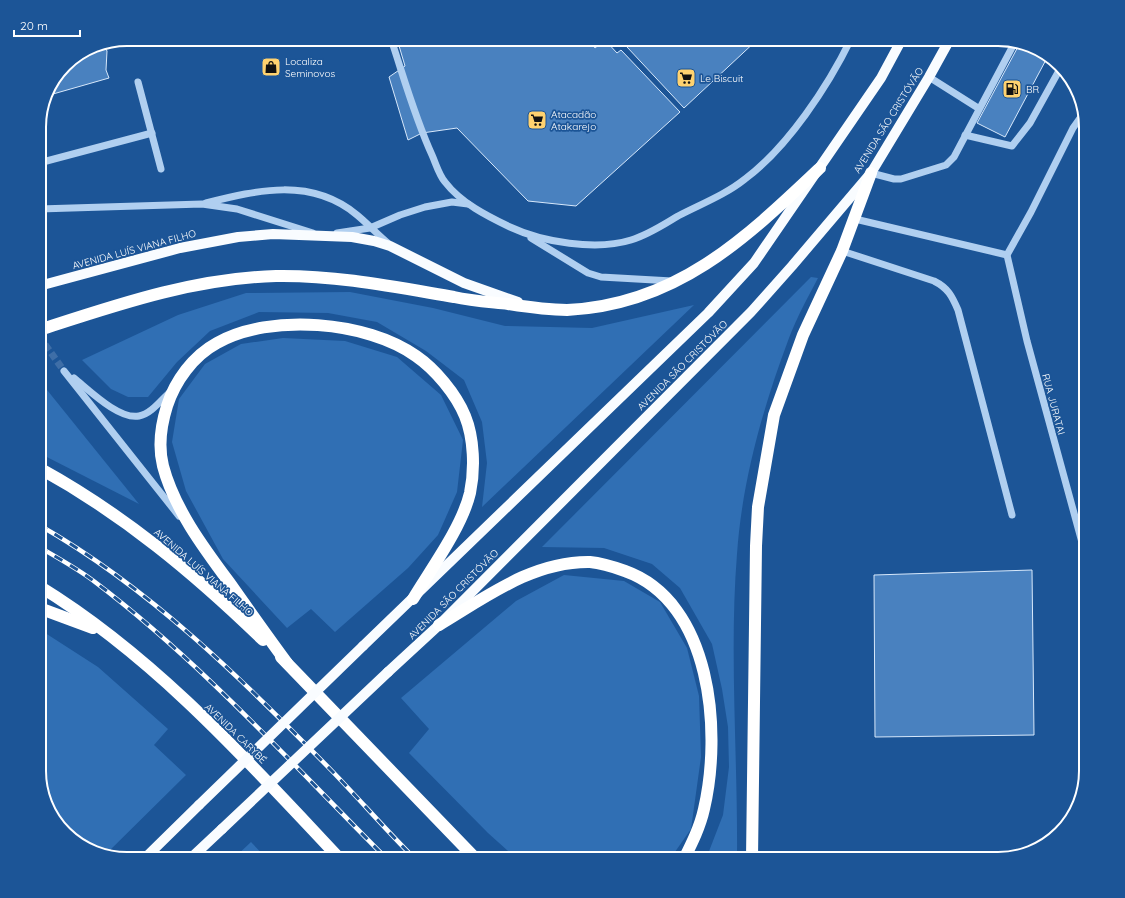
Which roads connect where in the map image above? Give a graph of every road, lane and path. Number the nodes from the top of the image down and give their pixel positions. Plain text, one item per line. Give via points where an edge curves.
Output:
1 (393, 46) edge
2 (847, 46) edge
3 (898, 46) edge
4 (946, 46) edge
5 (1012, 48) edge
6 (1058, 73) edge
7 (929, 77) junction
8 (138, 82) dead end
9 (978, 108) junction
10 (1078, 121) edge
11 (152, 133) junction
12 (965, 135) junction
13 (46, 162) edge
14 (820, 168) junction
15 (161, 169) dead end
16 (871, 173) junction
17 (202, 204) junction
18 (468, 204) junction
19 (46, 209) edge
20 (855, 219) junction
21 (370, 228) junction
22 (526, 235) junction
23 (321, 236) junction
24 (390, 246) junction
25 (842, 251) junction
26 (1007, 255) junction
27 (678, 281) junction
28 (46, 284) edge
29 (533, 308) junction
30 (46, 328) edge
31 (178, 384) junction
32 (46, 472) edge
33 (1012, 515) dead end
34 (1079, 531) edge
35 (204, 547) junction
36 (46, 591) edge
37 (413, 599) junction
38 (46, 611) edge
39 (439, 625) junction
40 (107, 633) junction
41 (287, 663) junction
42 (466, 849) junction
43 (151, 852) edge
44 (198, 852) edge
45 (333, 852) edge
46 (469, 852) edge
47 (471, 852) edge
48 (688, 852) edge
49 (752, 852) edge

1 - 18 street via 422,133 444,182
2 - 22 street via 800,121 772,155 745,179 705,204 630,240 593,244
3 - 14 main road, AVENIDA SÃO CRISTÓVÃO via 881,78
4 - 7 main road, AVENIDA SÃO CRISTÓVÃO
5 - 9 street
6 - 12 street via 1030,123 1012,146
7 - 9 street
7 - 16 main road, AVENIDA SÃO CRISTÓVÃO
8 - 11 street
9 - 12 street
10 - 26 street
11 - 13 street
11 - 15 street
12 - 16 street via 954,157 946,165 894,179
14 - 27 highway via 761,223 726,250
14 - 37 main road, AVENIDA SÃO CRISTÓVÃO via 754,263 708,312
16 - 20 highway
16 - 39 main road, AVENIDA SÃO CRISTÓVÃO via 751,312
17 - 19 street
17 - 21 street via 269,190 304,191 340,204 357,215
17 - 23 street via 237,209
18 - 21 street via 452,202 425,207
18 - 22 street
20 - 25 highway
20 - 26 street
21 - 23 street
21 - 24 street
22 - 27 street via 588,273 601,277
23 - 24 main road, AVENIDA LUÍS VIANA FILHO via 352,237
23 - 28 main road, AVENIDA LUÍS VIANA FILHO via 273,234 231,238 180,248
24 - 29 main road, AVENIDA LUÍS VIANA FILHO via 464,283
25 - 33 street via 934,281 944,286 951,294 958,310
25 - 49 highway via 803,335 777,408 762,478 758,507 755,598
26 - 34 street, RUA JURATAI via 1027,341
27 - 29 highway via 645,295 604,306 566,310
29 - 30 highway via 345,279 277,276 240,278 166,291
31 - 35 highway via 170,396 162,422 160,444 163,465 176,500
31 - 35 street via 149,411 138,417 120,414 64,371
31 - 37 highway via 194,361 217,343 265,327 295,325 326,326 387,340 416,356 434,372 453,395 465,416 473,468 470,493 462,515
32 - 41 highway, AVENIDA LUÍS VIANA FILHO via 76,488 122,519 159,548 231,608
35 - 41 highway
36 - 40 highway
37 - 43 main road, AVENIDA SÃO CRISTÓVÃO, bridge
38 - 40 highway
39 - 44 main road, AVENIDA SÃO CRISTÓVÃO, bridge
39 - 48 highway via 512,582 536,571 561,564 591,562 614,567 638,575 657,587 674,604 699,653 710,712 711,755 704,809
40 - 45 highway, AVENIDA CARYBÉ via 239,752
41 - 42 highway
42 - 46 highway
42 - 47 highway

